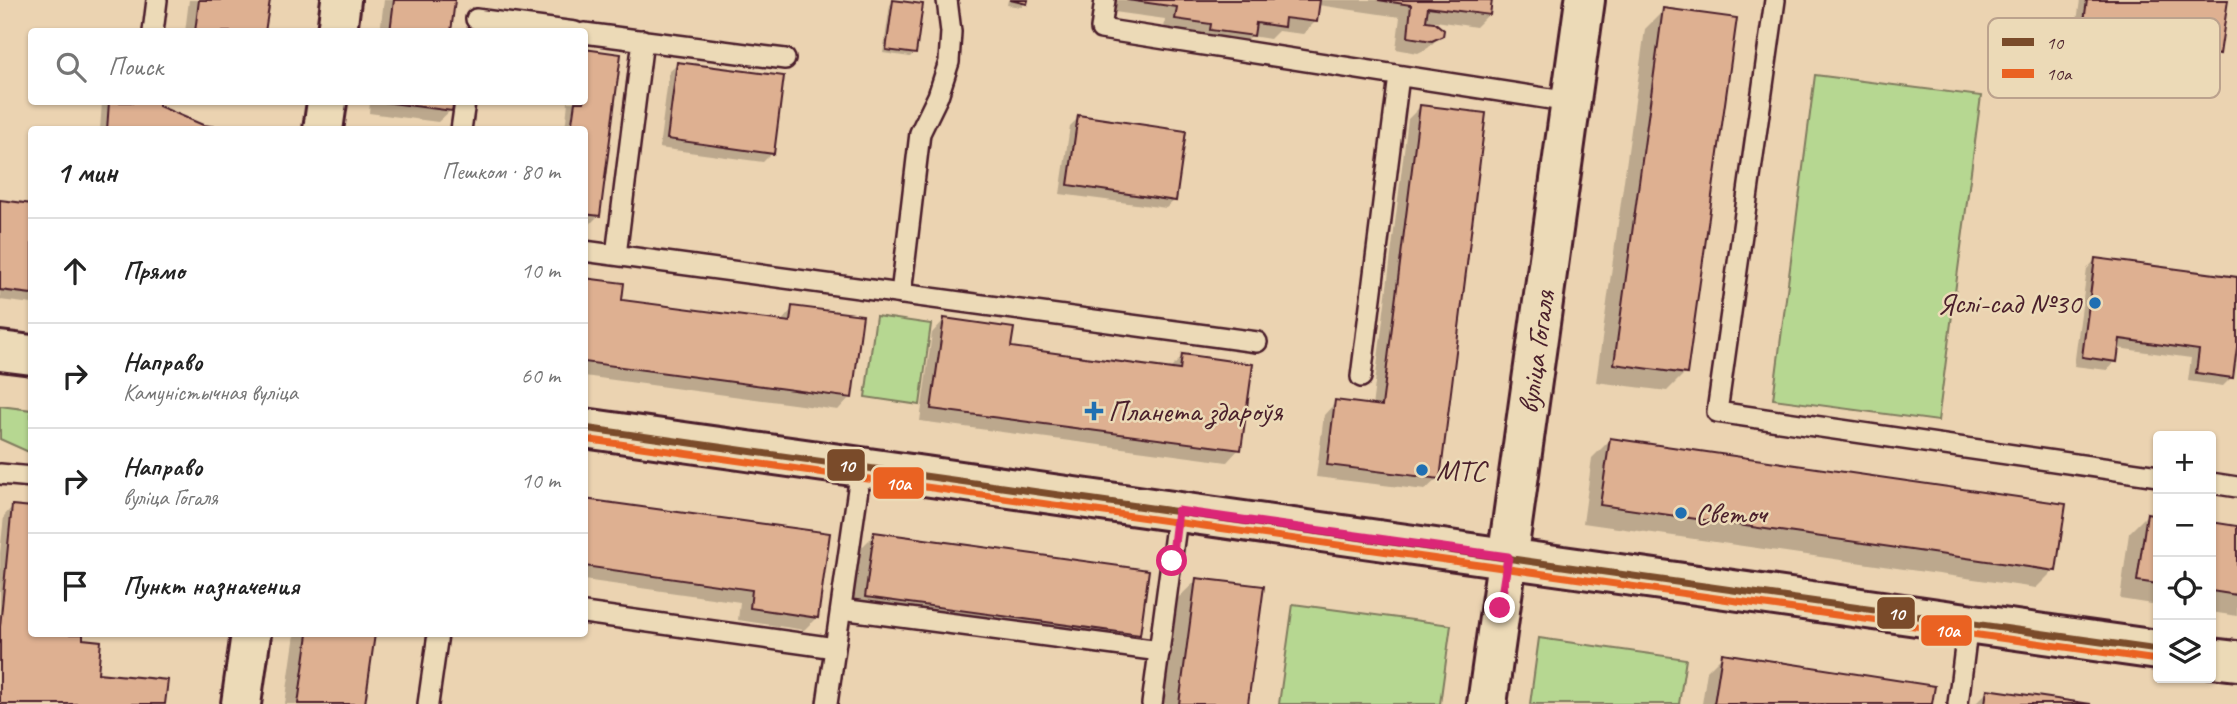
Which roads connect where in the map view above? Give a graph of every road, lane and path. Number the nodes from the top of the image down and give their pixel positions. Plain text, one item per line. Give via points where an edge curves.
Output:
1 (157, 0) edge
2 (341, 0) edge
3 (947, 0) edge
4 (1105, 0) edge
5 (1585, 0) edge
6 (1775, 0) edge
7 (477, 17) edge
8 (154, 28) edge
9 (338, 28) edge
10 (549, 28) edge
11 (588, 33) edge
12 (643, 40) junction
13 (785, 59) dead end
14 (1399, 76) junction
15 (1570, 102) junction
16 (327, 105) edge
17 (465, 105) edge
18 (324, 126) edge
19 (462, 126) edge
20 (588, 252) edge
21 (616, 255) junction
22 (901, 294) junction
23 (1257, 342) dead end
24 (0, 351) edge
25 (28, 354) edge
26 (1360, 377) dead end
27 (588, 429) edge
28 (861, 468) junction
29 (0, 474) edge
30 (2153, 474) edge
31 (28, 477) edge
32 (2216, 484) edge
33 (2237, 487) edge
34 (1178, 511) junction
35 (1508, 557) junction
36 (841, 608) junction
37 (588, 614) edge
38 (1968, 623) junction
39 (251, 637) edge
40 (438, 637) edge
41 (835, 648) junction
42 (2153, 649) edge
43 (1160, 650) junction
44 (2216, 659) edge
45 (2237, 661) edge
46 (241, 704) edge
47 (428, 704) edge
48 (827, 704) edge
49 (1152, 704) edge
50 (1487, 704) edge
51 (1958, 704) edge

1 - 8 lane
2 - 9 main road
3 - 22 lane via 950,62 920,133
4 - 14 lane via 1101,29
5 - 15 main road, вуліца Гогаля
6 - 30 lane via 1717,412
7 - 10 lane
11 - 12 lane
12 - 13 lane
12 - 21 lane
14 - 15 lane
14 - 26 lane
15 - 35 main road, вуліца Гогаля
16 - 18 main road
17 - 19 lane
20 - 21 lane
21 - 22 lane
22 - 23 lane
24 - 25 main road
27 - 28 main road
28 - 34 main road
28 - 36 lane
29 - 31 lane
32 - 33 lane
34 - 35 main road
34 - 43 lane
35 - 38 main road
35 - 50 main road, вуліца Гогаля
36 - 41 lane
36 - 43 lane
37 - 41 lane
38 - 42 main road
38 - 51 lane
39 - 46 main road
40 - 47 lane
41 - 48 lane
43 - 49 lane
44 - 45 main road

